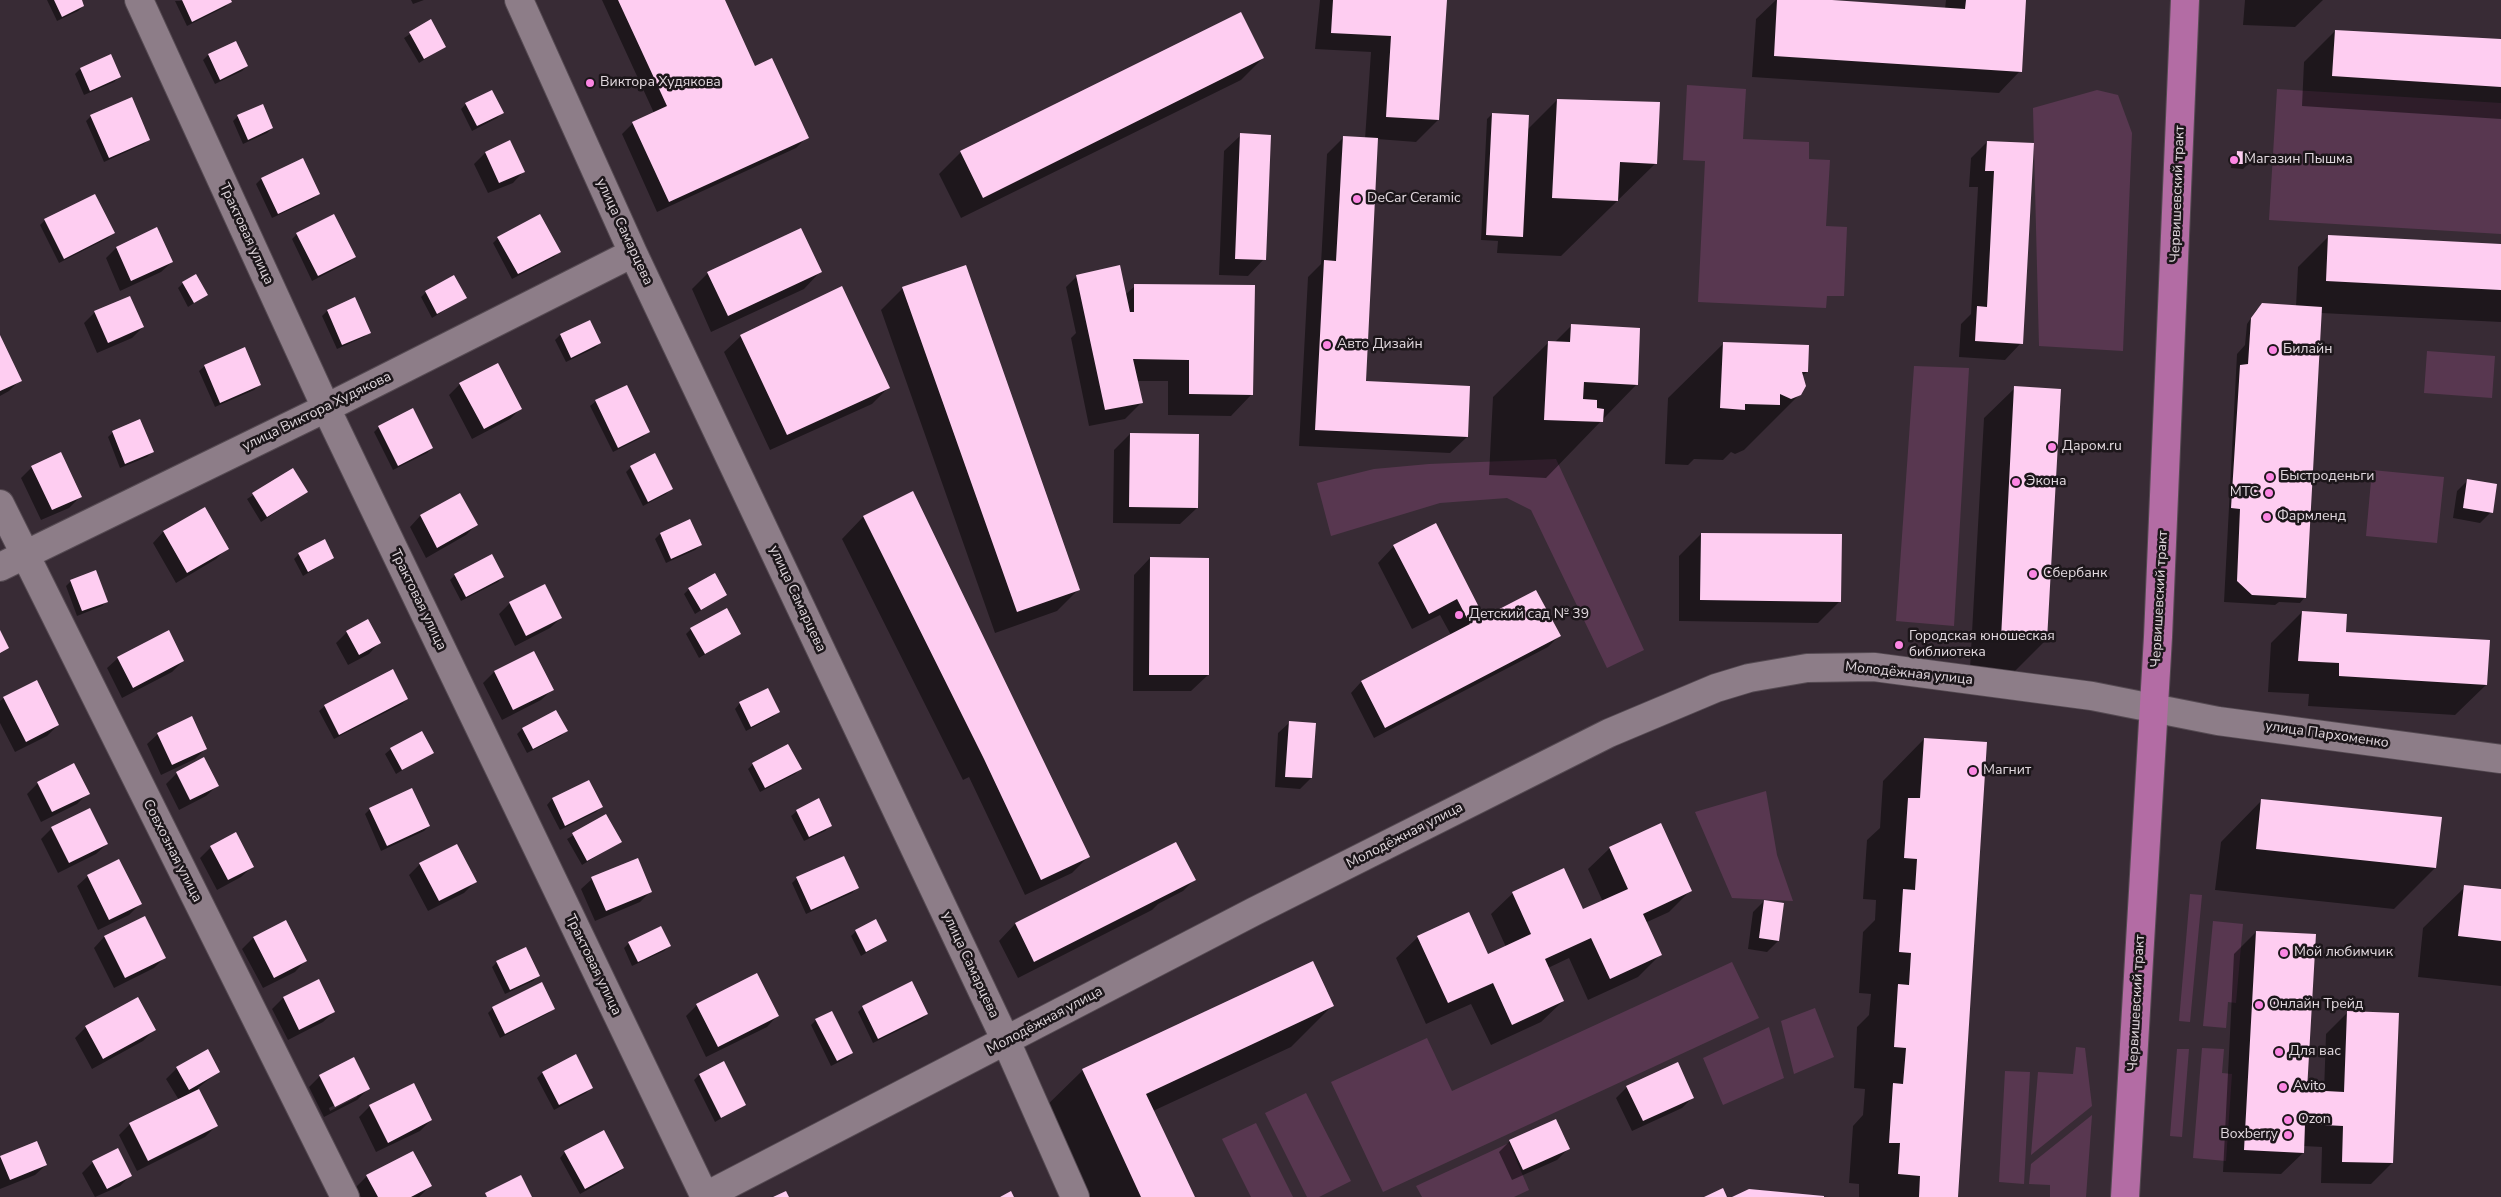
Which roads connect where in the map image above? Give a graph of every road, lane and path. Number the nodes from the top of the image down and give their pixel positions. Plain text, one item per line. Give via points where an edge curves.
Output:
1 (139, 0) edge
2 (519, 0) edge
3 (2186, 0) edge
4 (633, 253) junction
5 (326, 408) junction
6 (0, 504) edge
7 (24, 555) junction
8 (0, 567) edge
9 (2154, 709) junction
10 (2501, 758) edge
11 (1006, 1041) junction
12 (345, 1197) edge
13 (705, 1197) edge
14 (1075, 1197) edge
15 (2125, 1197) edge

1 - 5 street, Трактовая улица
2 - 4 street, улица Самарцева
3 - 9 main road, Червишевский тракт
4 - 5 street, улица Виктора Худякова
4 - 11 street, улица Самарцева
5 - 7 street, улица Виктора Худякова
5 - 13 street, Трактовая улица
6 - 7 street, Совхозная улица
7 - 8 street, улица Виктора Худякова
7 - 12 street, Совхозная улица
9 - 10 street, улица Пархоменко via 2218,721
9 - 11 street, Молодёжная улица via 2055,691 1874,668 1807,668 1749,678 1716,688 1608,733
9 - 15 main road, Червишевский тракт
11 - 13 street, Молодёжная улица
11 - 14 street, улица Самарцева

